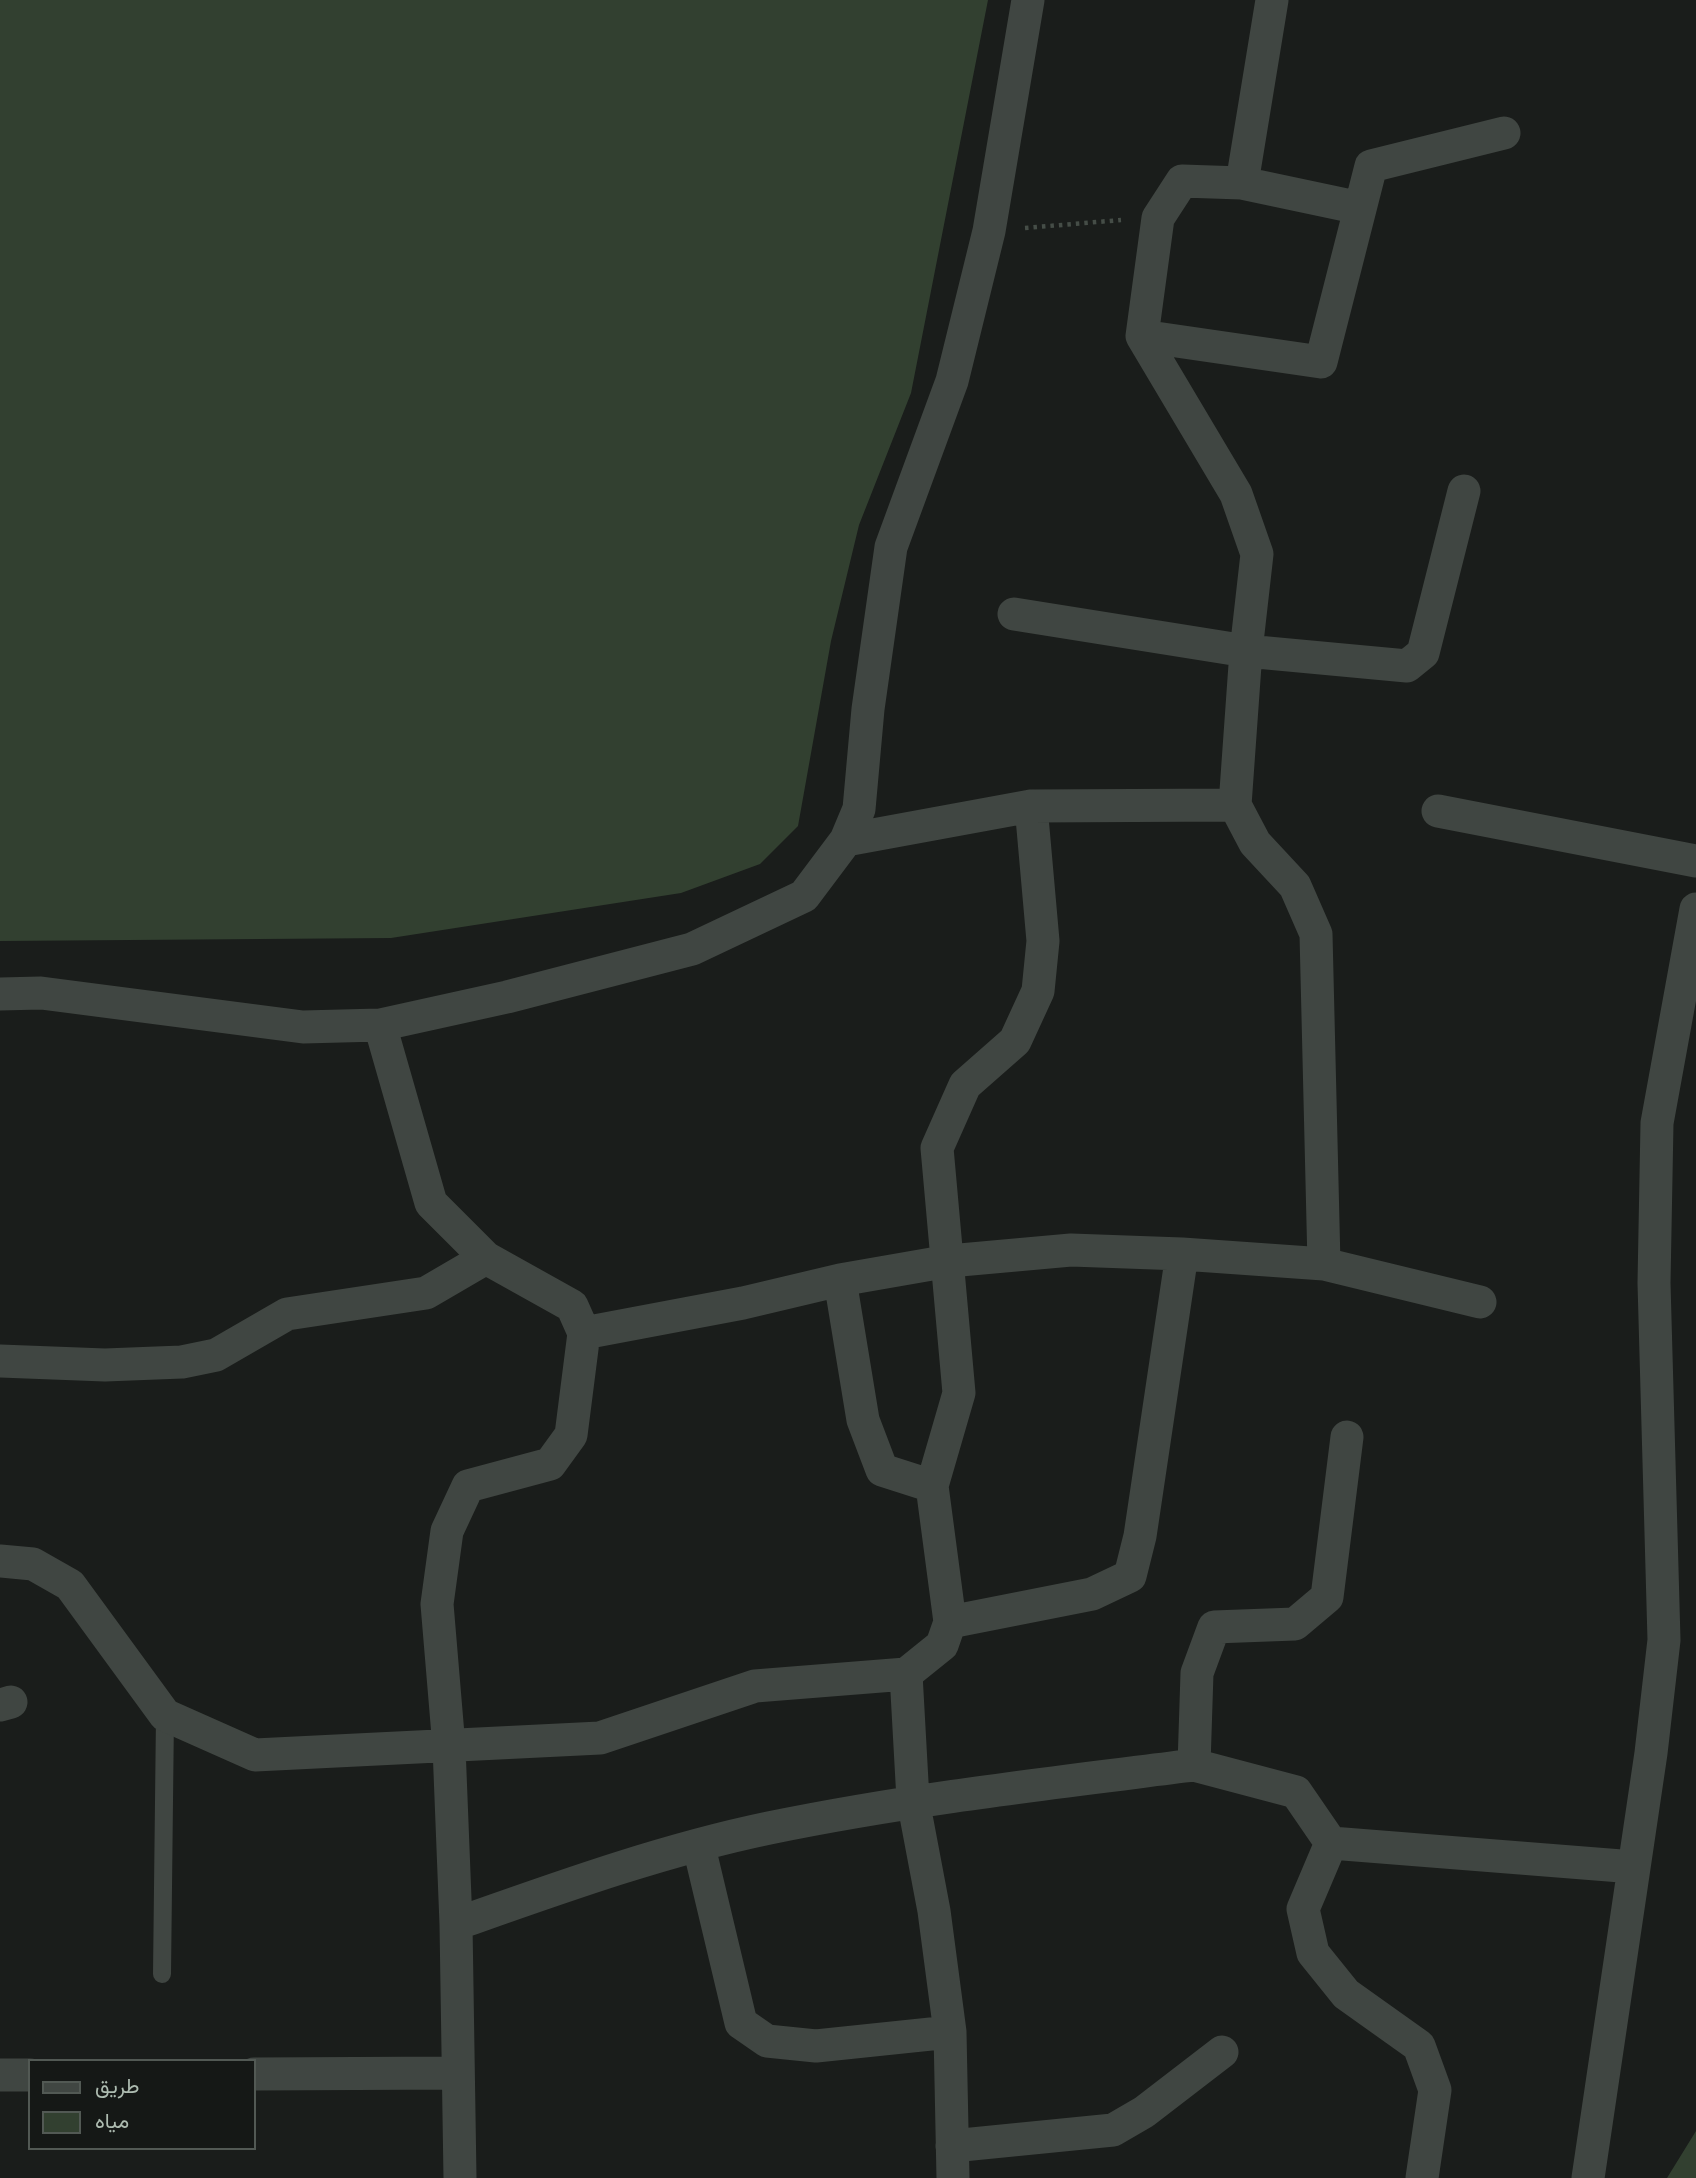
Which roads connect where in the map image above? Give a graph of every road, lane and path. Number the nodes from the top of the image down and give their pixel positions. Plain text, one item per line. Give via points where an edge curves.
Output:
1 (1028, 0) edge
2 (1272, 0) edge
3 (1504, 133) dead end
4 (1242, 183) junction
5 (1360, 208) junction
6 (1158, 218) junction
7 (989, 232) junction
8 (1142, 336) junction
9 (1464, 491) dead end
10 (1014, 614) dead end
11 (1246, 651) junction
12 (1031, 806) junction
13 (1234, 806) junction
14 (1438, 811) dead end
15 (846, 840) junction
16 (1696, 861) edge
17 (1696, 909) edge
18 (0, 994) edge
19 (380, 1025) junction
20 (1182, 1254) junction
21 (486, 1258) junction
22 (949, 1261) junction
23 (1324, 1265) junction
24 (840, 1280) junction
25 (1480, 1302) dead end
26 (584, 1333) junction
27 (0, 1361) edge
28 (1347, 1437) dead end
29 (932, 1486) junction
30 (0, 1561) edge
31 (950, 1622) junction
32 (906, 1674) junction
33 (165, 1715) junction
34 (449, 1747) junction
35 (1194, 1765) junction
36 (913, 1800) junction
37 (1331, 1843) junction
38 (699, 1847) junction
39 (1634, 1867) junction
40 (456, 1924) junction
41 (162, 1974) dead end
42 (950, 2032) junction
43 (1222, 2052) dead end
44 (457, 2073) junction
45 (256, 2074) edge
46 (0, 2075) edge
47 (28, 2075) edge
48 (953, 2162) edge
49 (460, 2178) edge
50 (1422, 2178) edge
51 (1588, 2178) edge

1 - 7 street
2 - 4 street
3 - 5 street via 1371,166
4 - 5 street
4 - 6 street via 1182,181
5 - 8 street via 1321,362
6 - 7 path
6 - 8 street
7 - 15 street via 952,382 891,547 859,809
8 - 11 street via 1236,494 1257,554
9 - 11 street via 1423,653 1407,666
10 - 11 street
11 - 13 street
12 - 13 street
12 - 15 street
12 - 22 street via 1043,941 1038,991 1015,1041 965,1085 937,1148
13 - 23 street via 1255,843 1295,886 1316,934
14 - 16 street
15 - 19 street via 804,897 692,949
17 - 39 street via 1657,1123 1654,1283 1664,1640
18 - 19 street via 41,993 303,1027
19 - 21 street via 431,1203
20 - 22 street via 1071,1250
20 - 23 street
20 - 31 street via 1130,1576 1092,1594
21 - 26 street via 572,1306
21 - 27 street via 426,1293 287,1314 216,1355 182,1362 105,1365
22 - 24 street
22 - 29 street via 960,1393
23 - 25 street
24 - 26 street
24 - 29 street via 863,1420 882,1470
26 - 34 street via 570,1435 550,1464 468,1486 447,1531 437,1604
28 - 35 street via 1327,1597 1295,1624 1214,1627 1197,1673
29 - 31 street
30 - 33 street via 33,1564 71,1585
31 - 32 street via 942,1645
32 - 34 street via 755,1686 600,1738
32 - 36 street
33 - 34 street via 255,1755
33 - 41 lane
34 - 40 street
35 - 36 street
35 - 37 street via 1296,1792
36 - 38 street via 766,1828
36 - 42 street
37 - 39 street
37 - 50 street via 1303,1909 1313,1953 1346,1994 1419,2046 1435,2090
38 - 40 street via 594,1876
38 - 42 street via 741,2023 768,2041 817,2046
39 - 51 street
40 - 44 street
42 - 48 street
43 - 48 street via 1113,2130
44 - 45 street
44 - 49 street
46 - 47 street

